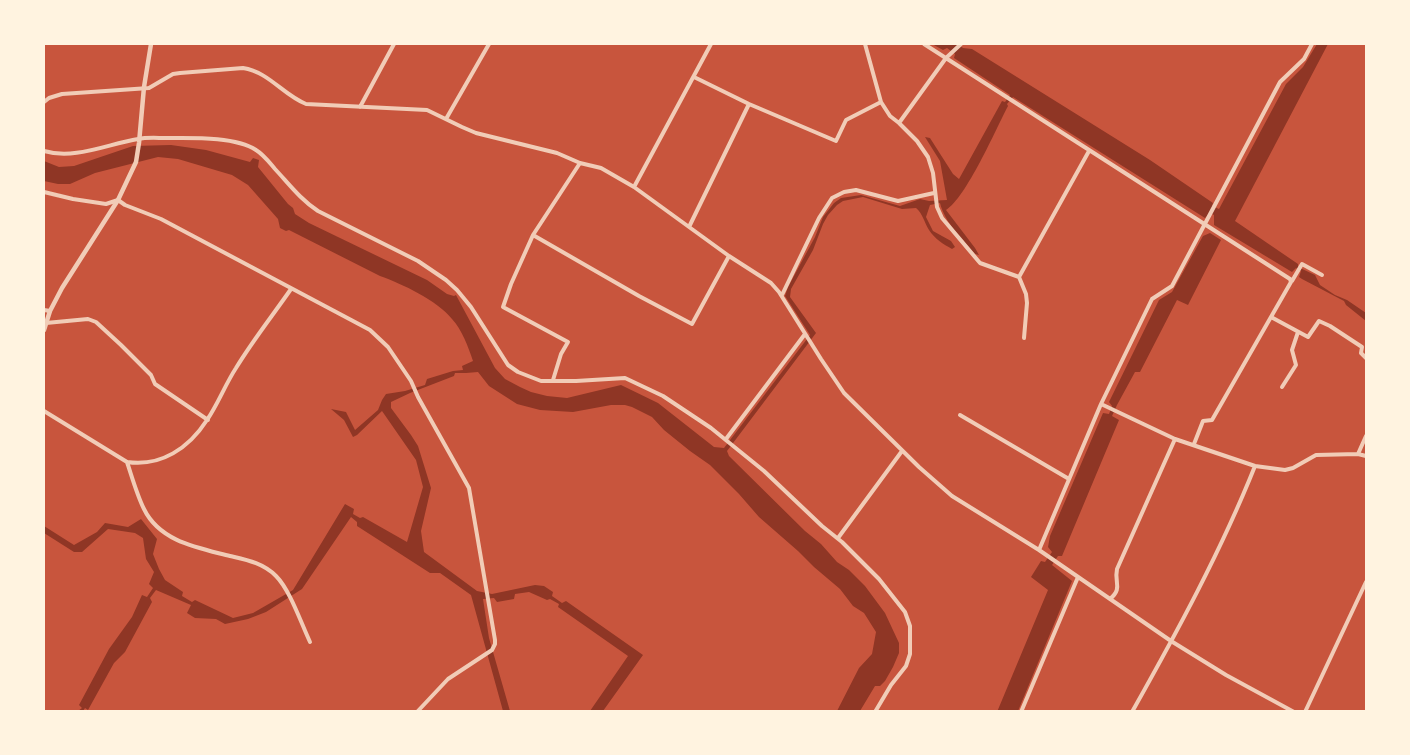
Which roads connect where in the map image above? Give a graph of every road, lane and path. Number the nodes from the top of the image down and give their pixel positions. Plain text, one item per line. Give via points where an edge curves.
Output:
1 (151, 44) edge
2 (394, 44) edge
3 (489, 44) edge
4 (711, 44) edge
5 (865, 44) edge
6 (924, 44) edge
7 (961, 44) edge
8 (1312, 44) edge
9 (946, 58) junction
10 (694, 76) junction
11 (144, 87) junction
12 (44, 95) edge
13 (49, 98) junction
14 (44, 102) edge
15 (881, 102) junction
16 (749, 104) junction
17 (360, 107) junction
18 (446, 119) junction
19 (899, 123) junction
20 (140, 141) junction
21 (44, 151) edge
22 (1089, 151) junction
23 (580, 163) junction
24 (634, 187) junction
25 (44, 192) edge
26 (934, 193) junction
27 (118, 200) junction
28 (1206, 224) junction
29 (689, 227) junction
30 (533, 235) junction
31 (729, 256) junction
32 (1322, 275) dead end
33 (1019, 277) junction
34 (1291, 282) junction
35 (291, 289) junction
36 (782, 296) junction
37 (44, 310) edge
38 (50, 311) junction
39 (1271, 317) junction
40 (45, 323) junction
41 (44, 330) edge
42 (1298, 332) junction
43 (805, 334) junction
44 (1024, 338) dead end
45 (1366, 358) edge
46 (554, 380) junction
47 (1282, 387) dead end
48 (1101, 404) junction
49 (44, 411) edge
50 (960, 415) dead end
51 (208, 420) junction
52 (1366, 436) edge
53 (726, 439) junction
54 (1175, 439) junction
55 (1194, 444) junction
56 (902, 451) junction
57 (1358, 453) junction
58 (1366, 456) edge
59 (127, 462) junction
60 (1255, 466) junction
61 (1069, 479) junction
62 (838, 538) junction
63 (1039, 549) junction
64 (1078, 577) junction
65 (1366, 582) edge
66 (1110, 599) junction
67 (1172, 641) junction
68 (310, 642) dead end
69 (417, 711) edge
70 (875, 711) edge
71 (1021, 711) edge
72 (1132, 711) edge
73 (1294, 711) edge
74 (1305, 711) edge

1 - 11 street
2 - 17 street
3 - 18 street
4 - 10 street
5 - 15 street
6 - 9 street
7 - 9 street
8 - 28 street via 1304,59 1280,82
9 - 19 street
9 - 22 street
10 - 16 street
10 - 24 street
11 - 13 street
11 - 17 street via 173,74 243,68 260,73 306,104
11 - 20 street
12 - 13 street
13 - 14 street
15 - 16 street via 846,120 836,141
15 - 19 street
16 - 29 street
17 - 18 street via 427,110
18 - 23 street via 476,133 557,153
19 - 26 street via 928,157
20 - 21 street via 68,153
20 - 27 street via 136,162
20 - 46 street via 203,138 256,149 308,205 418,261 446,280 471,307 508,365 541,381
22 - 28 street
22 - 33 street
23 - 24 street via 601,168
23 - 30 street
24 - 29 street
25 - 27 street via 106,204
26 - 33 street via 942,218 980,263
26 - 36 street via 897,201 856,190 832,198
27 - 35 street
27 - 38 street
28 - 34 street
28 - 48 street via 1172,286 1152,299
29 - 31 street
30 - 31 street via 692,324
30 - 46 street via 503,307 568,342
31 - 36 street via 771,283
32 - 34 street via 1302,264
33 - 44 street via 1027,303
34 - 39 street
35 - 51 street via 236,367
35 - 69 street via 370,330 388,347 411,381 469,488 495,644 492,650 448,679
36 - 43 street
37 - 38 street
38 - 40 street
39 - 42 street
39 - 55 street via 1212,420 1203,422
40 - 41 street
40 - 51 street via 88,319 96,322 151,375 155,384
42 - 45 street via 1308,337 1319,321 1362,347
42 - 47 street via 1292,350 1296,365
43 - 53 street
43 - 56 street via 844,393
46 - 53 street via 626,378 663,396
48 - 54 street
48 - 61 street
49 - 59 street
50 - 61 street
51 - 59 street via 169,457 151,463
52 - 57 street
53 - 62 street
54 - 55 street
54 - 66 street via 1117,569 1118,588
55 - 60 street
56 - 62 street
56 - 63 street via 952,496
57 - 58 street
57 - 60 street via 1316,455 1285,470
59 - 68 street via 143,508 156,525 183,543 253,561 273,574 289,597
60 - 67 street
61 - 63 street
62 - 70 street via 879,579 905,612 910,626 906,666
63 - 64 street
64 - 66 street
64 - 71 street
65 - 74 street
66 - 67 street
67 - 72 street
67 - 73 street

